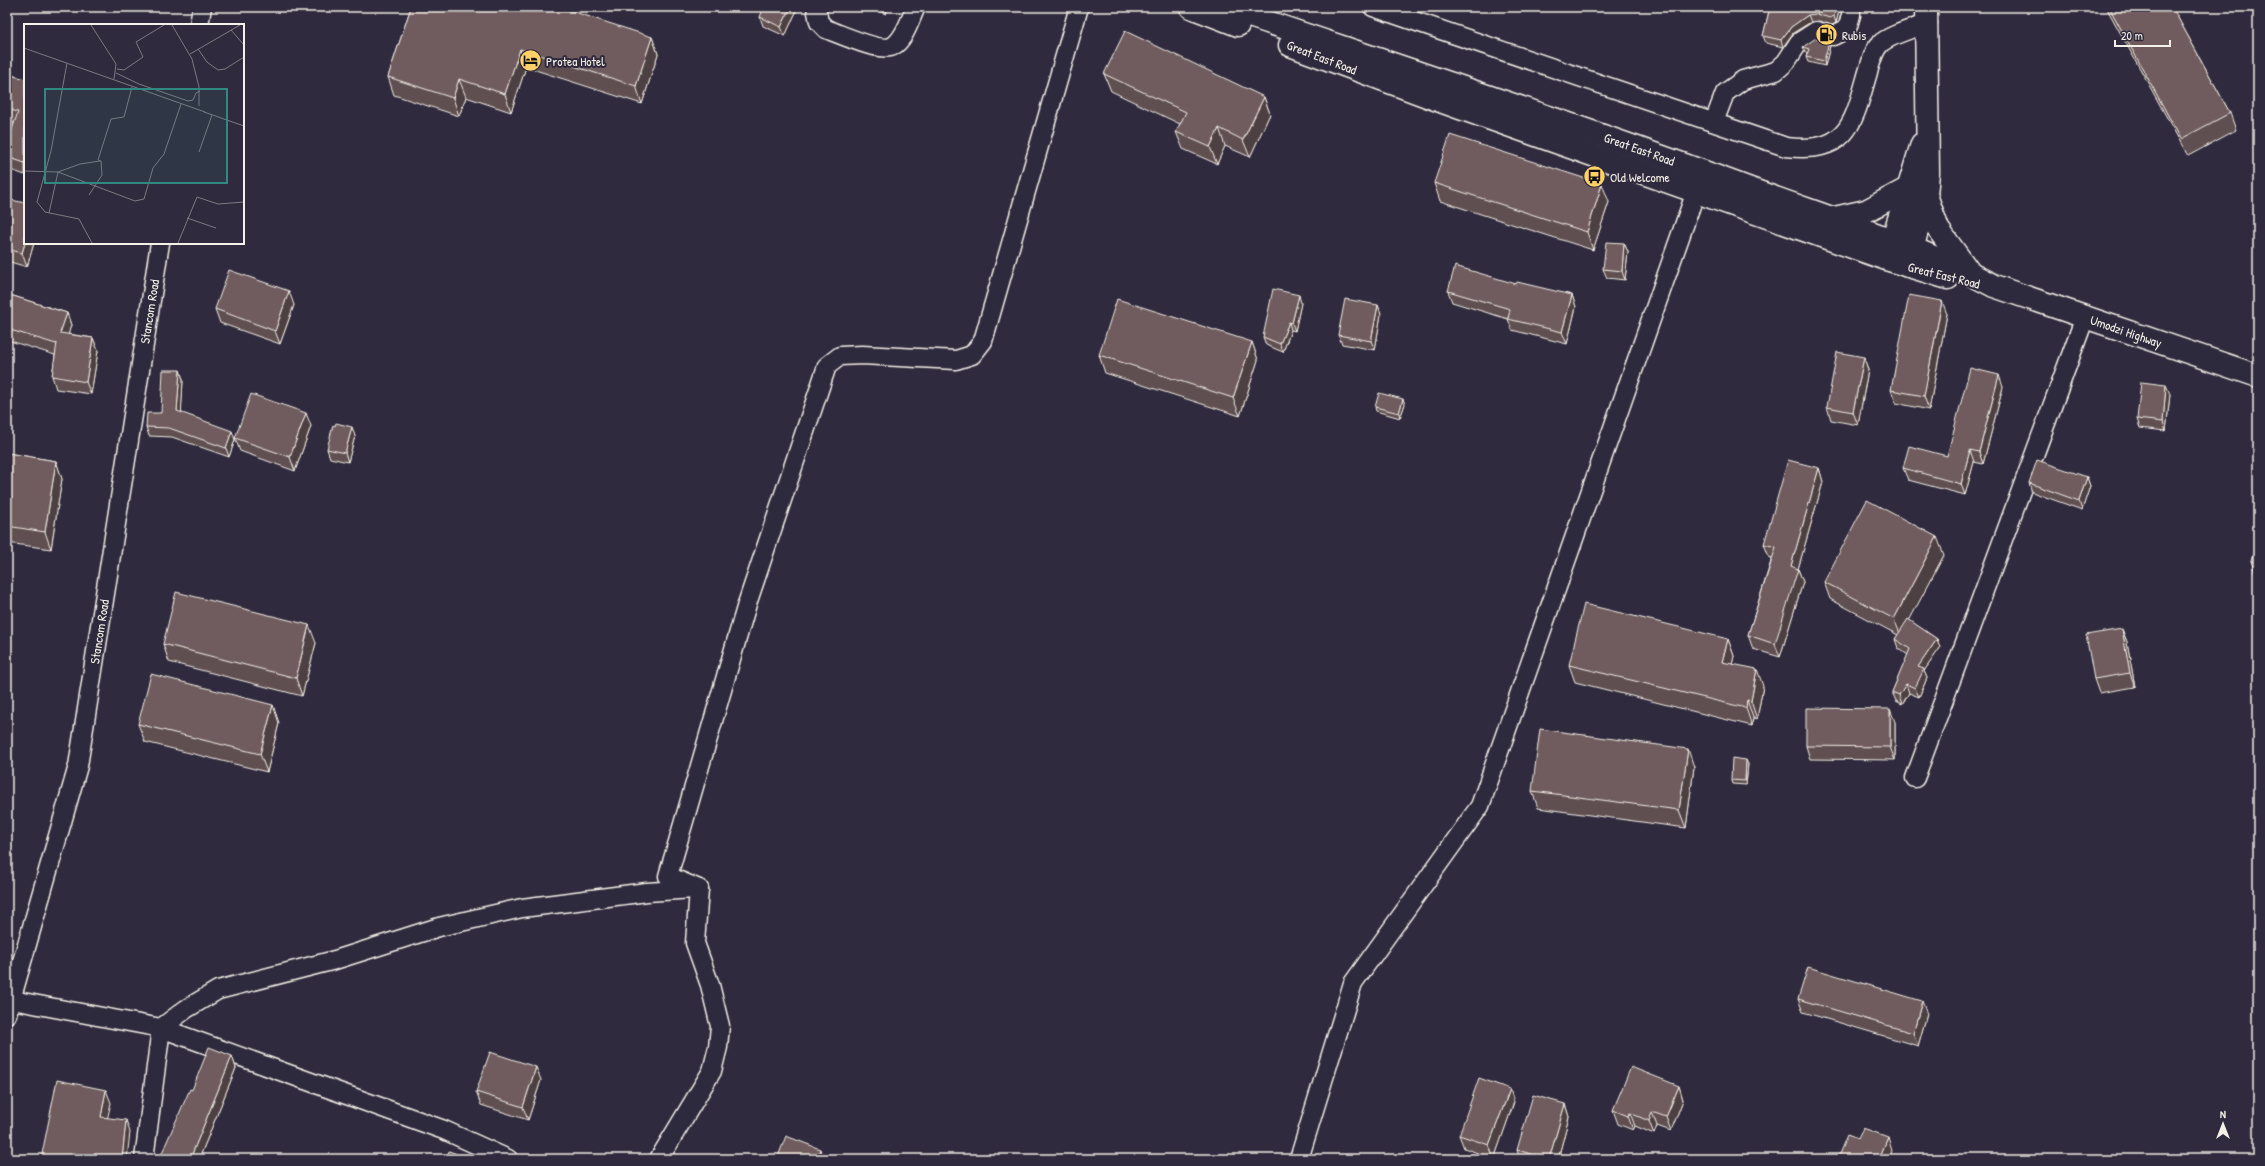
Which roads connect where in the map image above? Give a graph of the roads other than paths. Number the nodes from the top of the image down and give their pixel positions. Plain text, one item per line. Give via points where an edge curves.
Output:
1 (202, 7) edge
2 (816, 7) edge
3 (916, 7) edge
4 (1079, 7) edge
5 (1191, 7) edge
6 (1223, 7) edge
7 (1373, 7) edge
8 (1851, 7) edge
9 (1927, 15) edge
10 (198, 24) edge
11 (1714, 122) junction
12 (1699, 181) junction
13 (1916, 192) junction
14 (1830, 218) junction
15 (160, 244) edge
16 (1889, 250) junction
17 (1910, 258) junction
18 (1970, 273) junction
19 (1994, 286) junction
20 (2084, 317) junction
21 (2258, 376) edge
22 (1915, 778) dead end
23 (699, 889) junction
24 (9, 1004) edge
25 (161, 1028) junction
26 (144, 1159) edge
27 (508, 1159) edge
28 (659, 1159) edge
29 (1299, 1159) edge

1 - 10 street
2 - 3 street via 819,22 826,29 883,49 893,46 901,38
4 - 23 street via 979,346 972,355 956,360 840,356 826,366 747,604 668,876
5 - 12 main road, Great East Road via 1443,102
6 - 12 main road, Great East Road
7 - 11 street
8 - 11 street via 1846,29 1833,36 1816,31 1799,42 1786,62 1776,70 1743,80 1726,93
9 - 11 street via 1880,44 1874,55 1855,117 1842,136 1827,145 1809,150 1786,147
9 - 13 main road via 1926,131
12 - 14 main road, Great East Road
12 - 16 main road, Great East Road
12 - 29 street via 1480,806 1353,983
13 - 14 main road via 1866,211
13 - 16 main road
13 - 17 main road
13 - 18 main road
14 - 16 main road, Great East Road
15 - 24 street, Stancom Road via 78,766
16 - 17 main road, Great East Road
17 - 18 main road, Great East Road
17 - 19 main road, Great East Road via 1966,282
18 - 19 main road, Great East Road
19 - 20 main road, Umodzi Highway
20 - 21 main road, Umodzi Highway
20 - 22 street
23 - 25 street via 647,892 522,908 439,927 335,960 218,990
23 - 28 street via 694,943 710,985 720,1026 718,1047 712,1070
24 - 25 street
25 - 26 street
25 - 27 street via 444,1130

